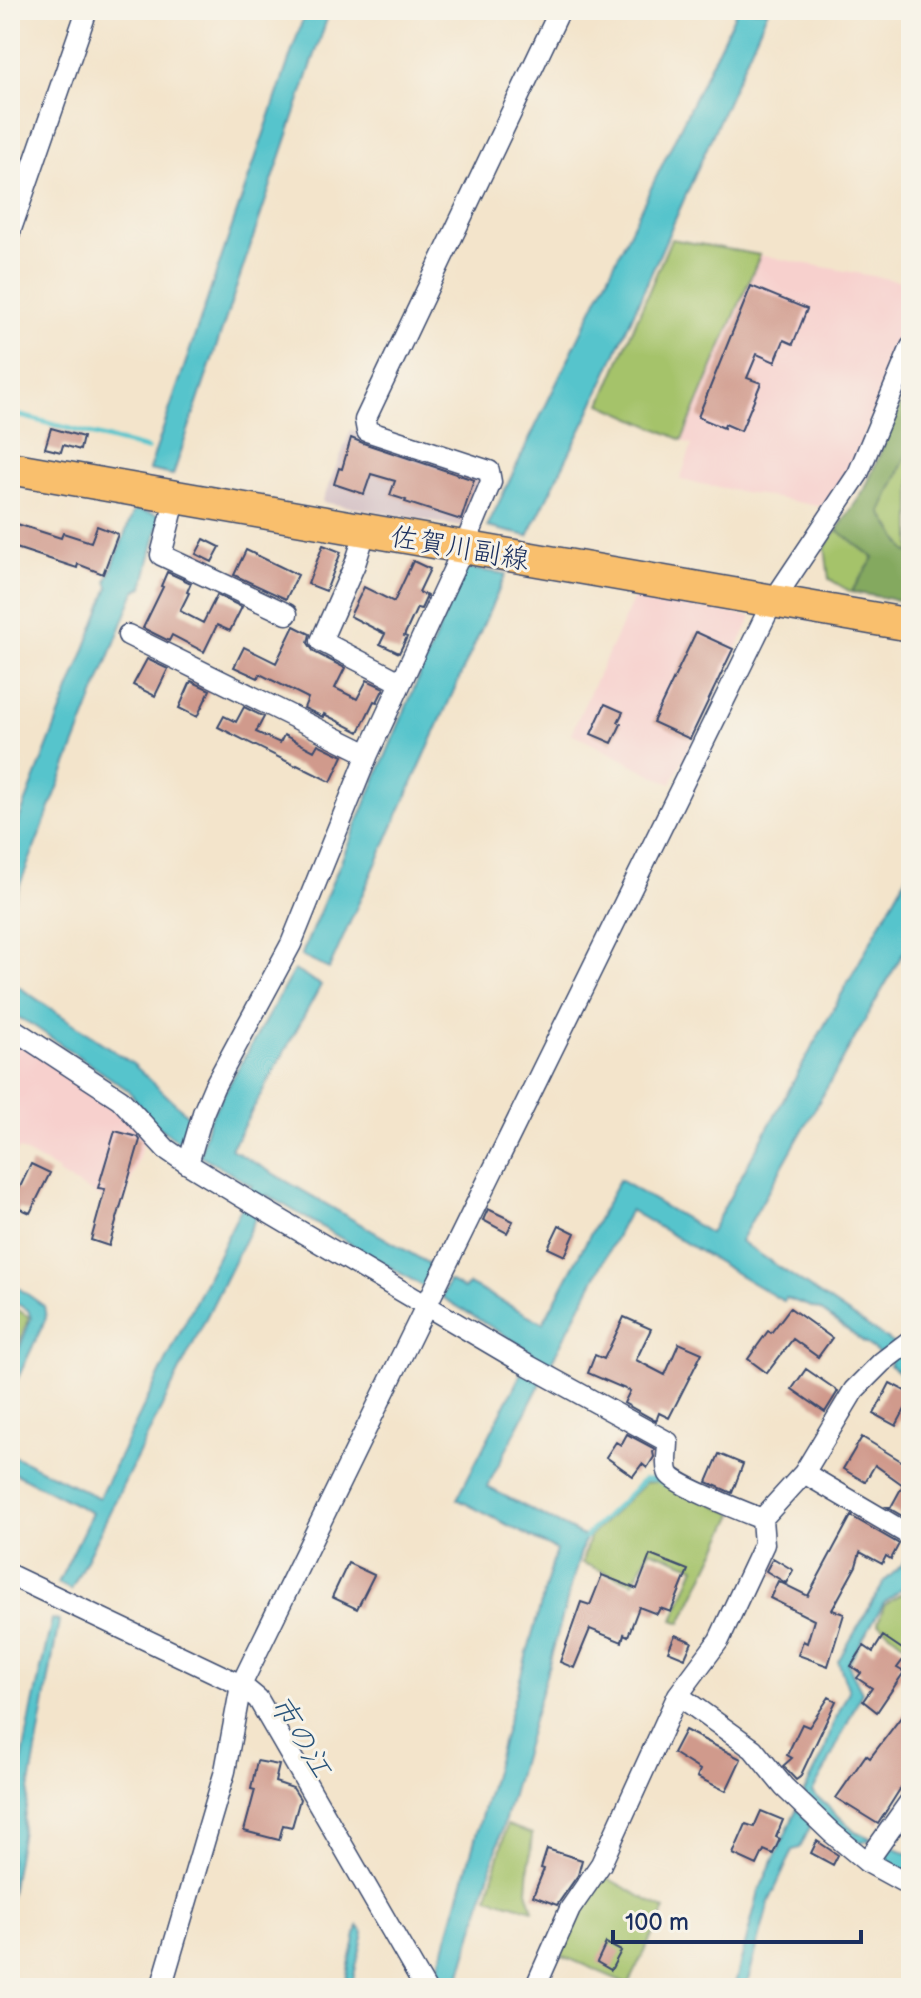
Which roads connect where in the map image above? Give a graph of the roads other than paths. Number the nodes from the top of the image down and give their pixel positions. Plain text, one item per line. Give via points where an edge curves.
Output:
1 (87, 10) edge
2 (560, 10) edge
3 (10, 232) edge
4 (911, 347) edge
5 (10, 468) edge
6 (176, 497) junction
7 (366, 530) junction
8 (464, 547) junction
9 (773, 601) junction
10 (287, 614) dead end
11 (911, 625) edge
12 (128, 635) dead end
13 (400, 682) junction
14 (368, 754) junction
15 (13, 1036) edge
16 (188, 1164) junction
17 (427, 1304) junction
18 (907, 1343) edge
19 (804, 1473) junction
20 (762, 1519) junction
21 (911, 1536) edge
22 (10, 1575) edge
23 (239, 1692) junction
24 (678, 1695) junction
25 (911, 1800) edge
26 (867, 1862) junction
27 (911, 1886) edge
28 (161, 1988) edge
29 (425, 1988) edge
30 (535, 1988) edge

1 - 3 street
2 - 8 street via 365,420 367,431 489,471 491,482
4 - 9 street via 858,474
5 - 6 main road, 佐賀川副線
6 - 7 main road, 佐賀川副線
6 - 10 street via 161,555
7 - 8 main road, 佐賀川副線
7 - 13 street via 321,641
8 - 9 main road, 佐賀川副線
8 - 13 street
9 - 11 main road, 佐賀川副線
9 - 17 street
12 - 14 street
13 - 14 street
14 - 16 street via 291,944 214,1087
15 - 16 street via 120,1099 166,1149
16 - 17 street
17 - 20 street via 668,1442 672,1478
17 - 23 street
18 - 19 street via 854,1390
19 - 20 street
19 - 21 street
20 - 24 street via 764,1544 719,1640
22 - 23 street
23 - 28 street via 225,1771
23 - 29 street via 258,1699
24 - 26 street via 753,1749 784,1787
24 - 30 street via 601,1864 570,1909
25 - 26 street
26 - 27 street

